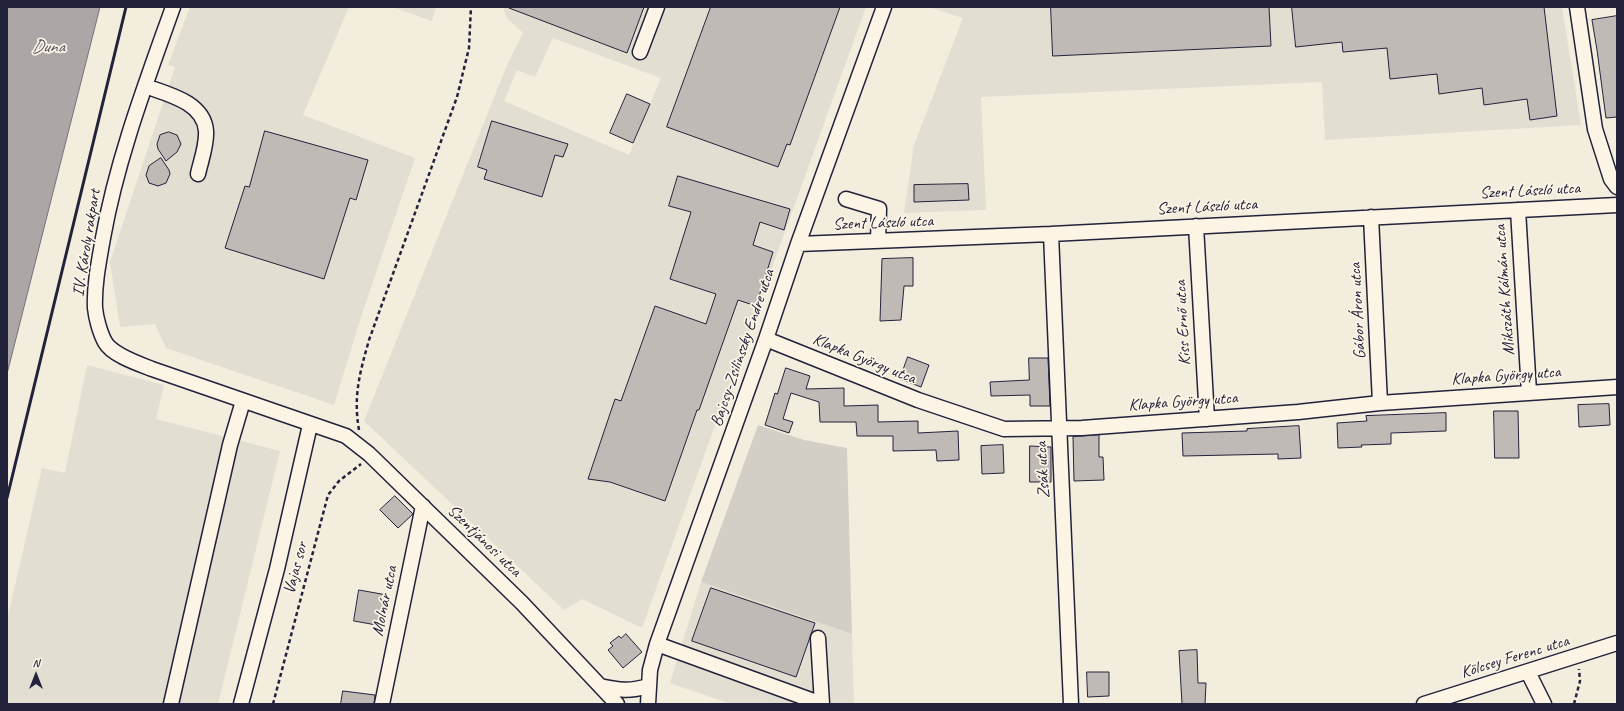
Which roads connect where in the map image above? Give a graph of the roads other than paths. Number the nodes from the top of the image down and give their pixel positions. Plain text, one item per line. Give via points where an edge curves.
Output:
1 (173, 7) edge
2 (657, 7) edge
3 (884, 7) edge
4 (1578, 7) edge
5 (640, 52) dead end
6 (145, 86) junction
7 (198, 174) dead end
8 (1617, 187) edge
9 (846, 199) dead end
10 (1617, 205) edge
11 (1518, 210) junction
12 (1371, 217) junction
13 (1196, 226) junction
14 (1051, 234) junction
15 (878, 241) junction
16 (798, 244) junction
17 (766, 339) junction
18 (1617, 388) edge
19 (1529, 392) junction
20 (243, 400) junction
21 (1380, 403) junction
22 (1207, 419) junction
23 (310, 425) junction
24 (1059, 429) junction
25 (423, 506) junction
26 (818, 638) dead end
27 (1617, 643) edge
28 (657, 644) junction
29 (1528, 672) junction
30 (599, 686) junction
31 (648, 686) junction
32 (171, 704) edge
33 (241, 704) edge
34 (382, 704) edge
35 (618, 704) edge
36 (648, 704) edge
37 (822, 704) edge
38 (1071, 704) edge
39 (1424, 704) edge
40 (1544, 704) edge

1 - 6 street, IV. Károly rakpart
2 - 5 street
3 - 16 street, Bajcsy-Zsilinszky Endre utca
4 - 8 street via 1595,129 1611,179
6 - 7 street via 188,103 198,111 206,130
6 - 20 street, IV. Károly rakpart via 122,154 108,209 98,268 95,308 98,323 106,344 123,357
9 - 15 street via 879,209
10 - 11 street, Szent László utca
11 - 12 street, Szent László utca
11 - 19 street, Mikszáth Kálmán utca
12 - 13 street, Szent László utca
12 - 21 street, Gábor Áron utca
13 - 14 street, Szent László utca
13 - 22 street, Kiss Ernő utca
14 - 15 street, Szent László utca
14 - 24 street, Zsák utca
15 - 16 street, Szent László utca
16 - 17 street, Bajcsy-Zsilinszky Endre utca
17 - 24 street, Klapka György utca via 918,400 1004,430
17 - 28 street, Bajcsy-Zsilinszky Endre utca
18 - 19 street, Klapka György utca
19 - 21 street, Klapka György utca
20 - 23 street, IV. Károly rakpart
20 - 32 street via 230,445
21 - 22 street, Klapka György utca
22 - 24 street, Klapka György utca
23 - 25 street, Szentjánosi utca via 346,436 370,455
23 - 33 street via 277,569
24 - 38 street, Zsák utca
25 - 30 street, Szentjánosi utca via 522,603
25 - 34 street, Molnár utca
26 - 37 street
27 - 29 street, Kölcsey Ferenc utca
28 - 31 street, Bajcsy-Zsilinszky Endre utca
28 - 37 street
29 - 39 street, Kölcsey Ferenc utca
29 - 40 street
30 - 31 street via 622,691 634,691
30 - 35 street, Szentjánosi utca
31 - 36 street, Bajcsy-Zsilinszky Endre utca

